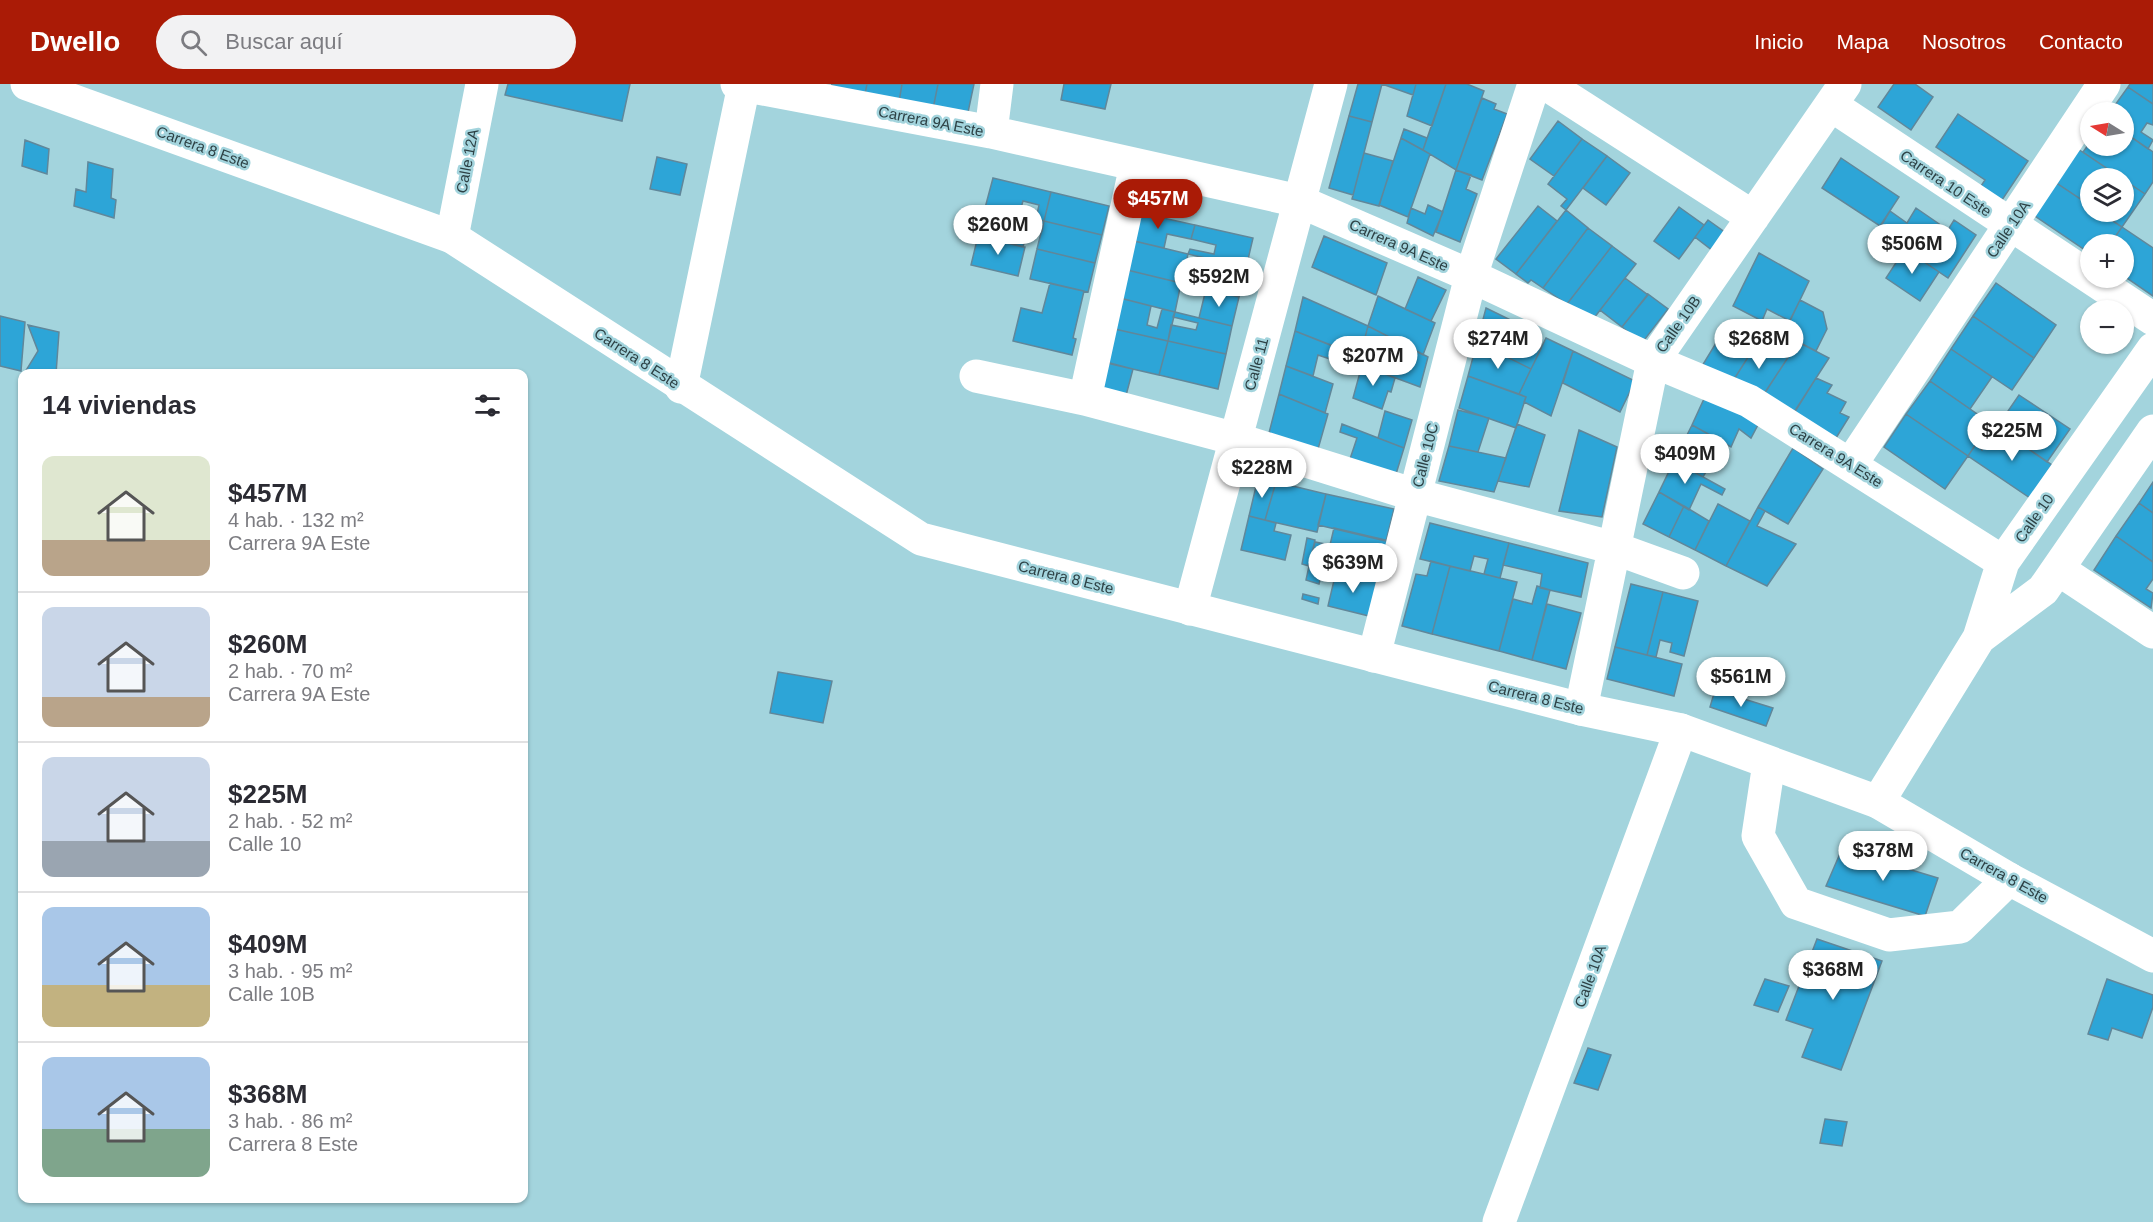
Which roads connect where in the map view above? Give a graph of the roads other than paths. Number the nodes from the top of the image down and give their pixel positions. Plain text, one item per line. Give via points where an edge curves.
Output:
1 (27, 84) edge
2 (482, 84) edge
3 (997, 84) edge
4 (1331, 84) edge
5 (1534, 84) edge
6 (1546, 84) edge
7 (2104, 84) edge
8 (741, 85) edge
9 (1838, 94) edge
10 (991, 132) junction
11 (1136, 165) junction
12 (1299, 201) junction
13 (1754, 217) junction
14 (2010, 226) junction
15 (452, 237) junction
16 (1471, 276) junction
17 (2153, 319) edge
18 (2153, 349) edge
19 (1653, 361) junction
20 (976, 376) dead end
21 (681, 387) junction
22 (1085, 399) junction
23 (2153, 431) edge
24 (1236, 439) junction
25 (1851, 464) junction
26 (1415, 495) junction
27 (1614, 548) junction
28 (2003, 562) junction
29 (2058, 569) junction
30 (1683, 573) dead end
31 (1190, 609) junction
32 (2153, 632) edge
33 (1979, 638) junction
34 (1374, 656) junction
35 (1581, 709) junction
36 (1681, 730) junction
37 (1769, 763) junction
38 (1878, 802) junction
39 (2009, 879) junction
40 (2152, 953) edge
41 (1499, 1222) edge

1 - 15 street, Carrera 8 Este
2 - 15 street, Calle 12A
3 - 10 street
4 - 12 street, Calle 11
5 - 16 street, Calle 10C
6 - 13 street
7 - 14 street, Calle 10A
8 - 10 street, Carrera 9A Este
8 - 21 street
9 - 13 street, Calle 10B
9 - 14 street, Carrera 10 Este
10 - 11 street, Carrera 9A Este
11 - 12 street, Carrera 9A Este
11 - 22 street
12 - 16 street, Carrera 9A Este
12 - 24 street, Calle 11
13 - 19 street, Calle 10B
14 - 17 street, Carrera 10 Este
14 - 25 street, Calle 10A
15 - 21 street, Carrera 8 Este
16 - 19 street, Carrera 9A Este
16 - 26 street, Calle 10C
18 - 28 street, Calle 10
19 - 25 street, Carrera 9A Este via 1749,401
19 - 27 street, Calle 10B
20 - 22 street
21 - 31 street, Carrera 8 Este via 921,539
22 - 24 street
23 - 29 street, Calle 10
24 - 26 street
24 - 31 street, Calle 11
25 - 28 street, Carrera 9A Este
26 - 27 street
26 - 34 street, Calle 10C
27 - 30 street
27 - 35 street, Calle 10B
28 - 33 street, Calle 10
29 - 32 street
29 - 33 street, Calle 10 via 2043,590
31 - 34 street, Carrera 8 Este
33 - 38 street, Calle 10
34 - 35 street, Carrera 8 Este
35 - 36 street, Carrera 8 Este
36 - 37 street, Carrera 8 Este
36 - 41 street, Calle 10A
37 - 38 street, Carrera 8 Este
37 - 39 street via 1758,836 1796,903 1889,935 1960,927
38 - 39 street, Carrera 8 Este
39 - 40 street, Carrera 8 Este

